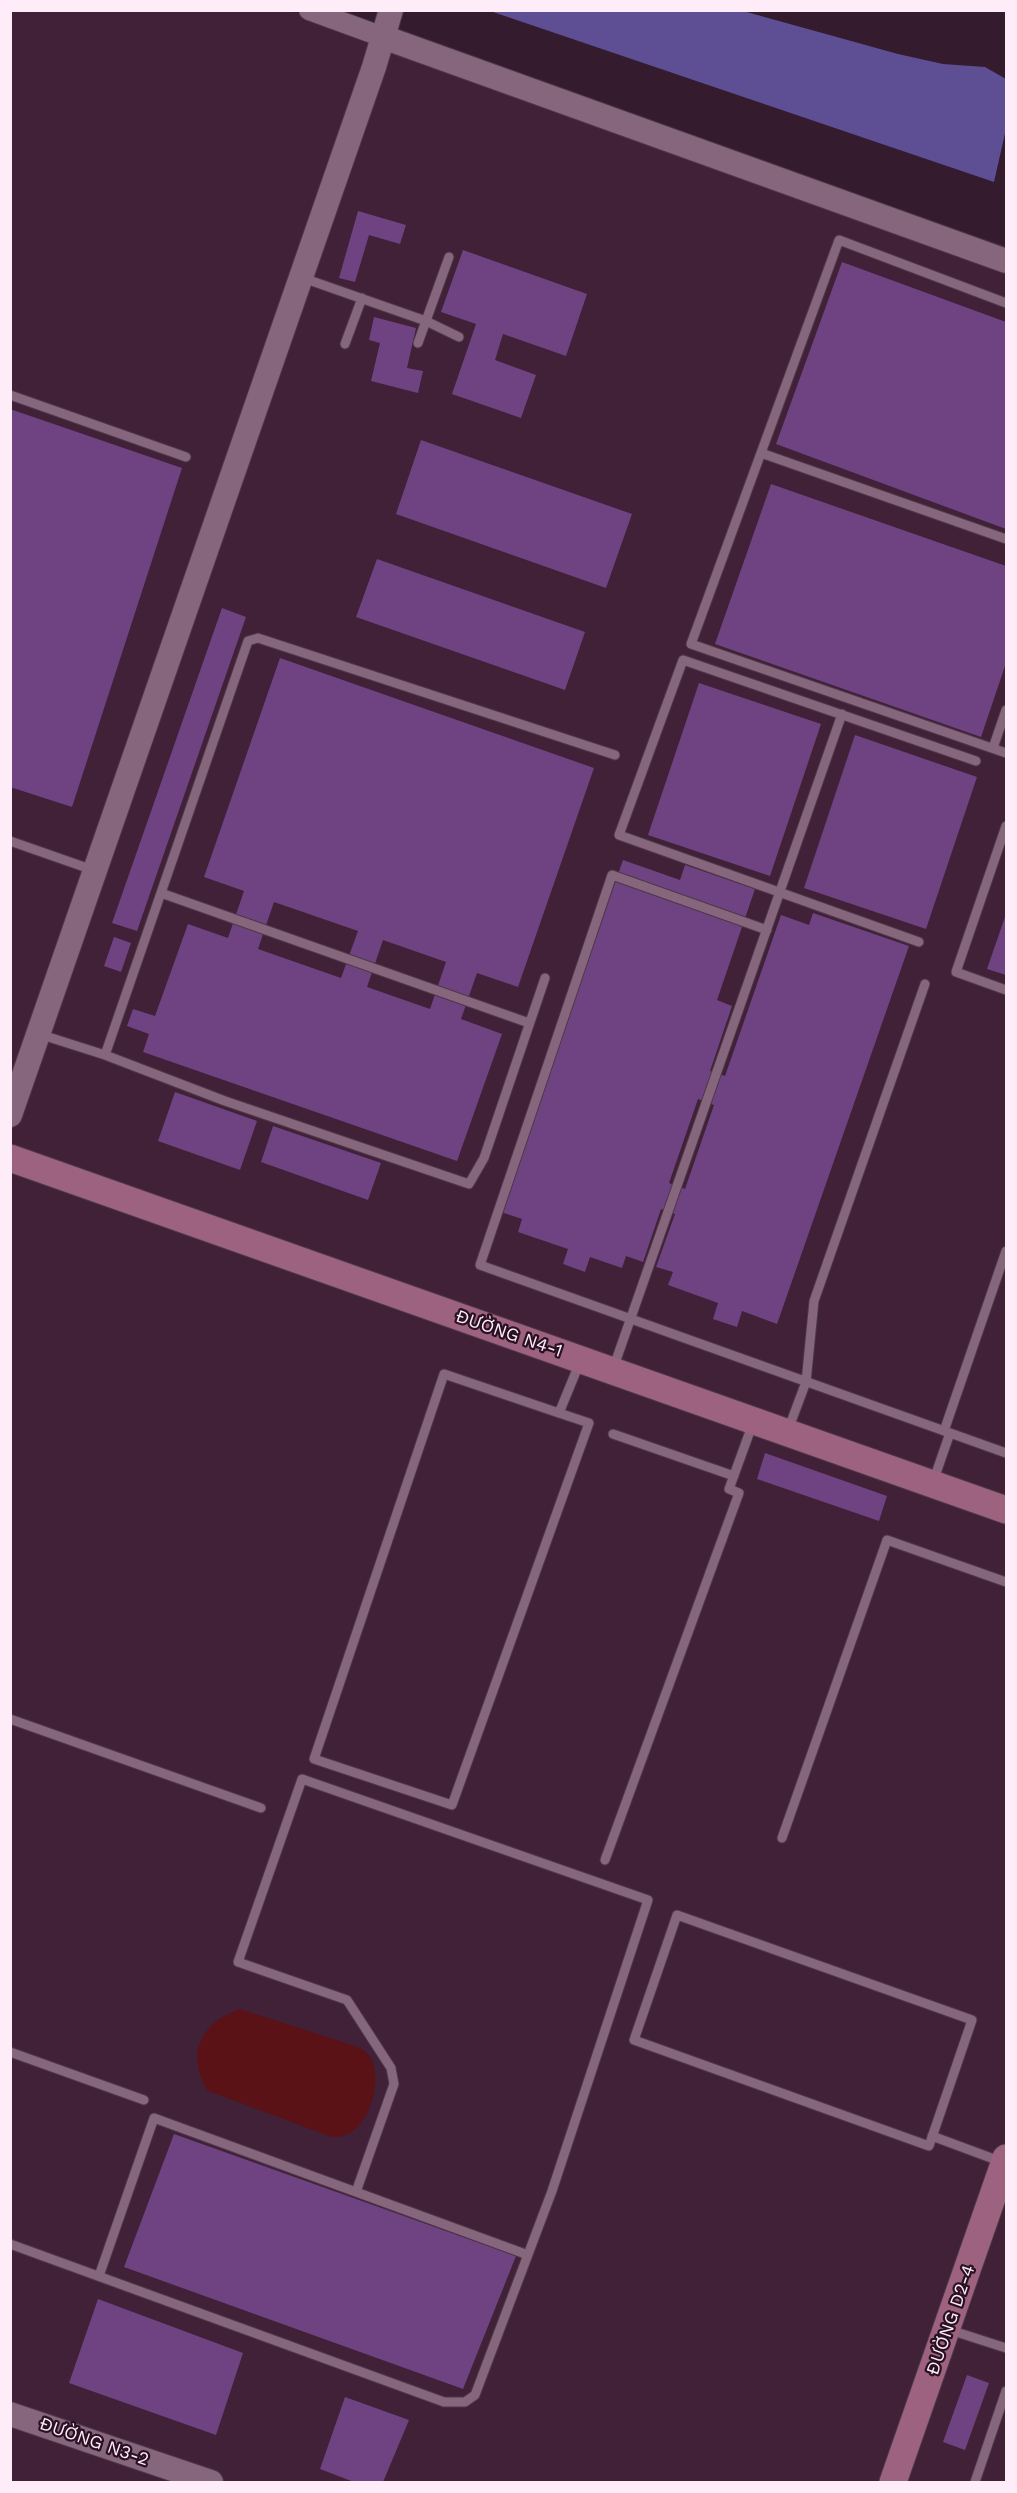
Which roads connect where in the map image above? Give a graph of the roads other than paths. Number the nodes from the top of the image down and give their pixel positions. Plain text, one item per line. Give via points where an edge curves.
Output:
1 (309, 10) edge
2 (391, 10) edge
3 (383, 37) junction
4 (449, 257) dead end
5 (1006, 261) edge
6 (301, 278) junction
7 (362, 298) junction
8 (1006, 303) edge
9 (426, 321) junction
10 (459, 337) dead end
11 (418, 343) dead end
12 (345, 344) dead end
13 (10, 395) edge
14 (761, 453) junction
15 (186, 457) dead end
16 (1006, 540) edge
17 (1006, 710) edge
18 (842, 714) junction
19 (993, 748) junction
20 (1006, 753) edge
21 (615, 755) dead end
22 (976, 761) dead end
23 (1006, 826) edge
24 (10, 841) edge
25 (96, 871) junction
26 (780, 892) junction
27 (161, 893) junction
28 (767, 930) junction
29 (919, 942) dead end
30 (545, 978) dead end
31 (925, 984) dead end
32 (1006, 990) edge
33 (529, 1023) junction
34 (39, 1034) junction
35 (105, 1055) junction
36 (10, 1115) edge
37 (10, 1158) edge
38 (1006, 1251) edge
39 (630, 1319) junction
40 (580, 1359) junction
41 (612, 1371) junction
42 (806, 1382) junction
43 (559, 1413) junction
44 (754, 1421) junction
45 (787, 1432) junction
46 (947, 1432) junction
47 (613, 1434) dead end
48 (1006, 1453) edge
49 (734, 1476) junction
50 (933, 1484) junction
51 (1006, 1510) edge
52 (1006, 1582) edge
53 (10, 1719) edge
54 (261, 1808) dead end
55 (782, 1838) dead end
56 (605, 1860) dead end
57 (10, 2052) edge
58 (144, 2100) dead end
59 (932, 2136) junction
60 (1006, 2160) edge
61 (356, 2192) junction
62 (10, 2244) edge
63 (528, 2255) junction
64 (99, 2276) junction
65 (948, 2329) junction
66 (1006, 2348) edge
67 (1006, 2391) edge
68 (10, 2414) edge
69 (186, 2478) edge
70 (211, 2482) edge
71 (893, 2482) edge
72 (975, 2482) edge

1 - 3 street
2 - 3 street
3 - 5 street
3 - 6 street
4 - 9 lane
6 - 7 lane
6 - 25 street
7 - 9 lane
7 - 12 lane
8 - 14 lane via 839,240
9 - 10 lane
9 - 11 lane
13 - 15 lane
14 - 16 lane
14 - 19 lane via 691,644
17 - 19 lane
18 - 22 lane
18 - 26 lane
18 - 26 lane via 683,660 619,835
19 - 20 lane
21 - 27 lane via 258,638 248,641
23 - 32 lane via 956,972
24 - 25 lane
25 - 34 street
26 - 28 lane
26 - 29 lane
27 - 33 lane
27 - 35 lane
28 - 39 lane
28 - 39 lane via 612,875 480,1265
30 - 33 lane
31 - 42 lane via 814,1301
33 - 35 lane via 483,1158 469,1184 225,1101
34 - 35 lane
34 - 36 street
37 - 40 main road, ĐƯỜNG N4-1
38 - 46 lane
39 - 41 lane
39 - 42 lane
40 - 41 main road, ĐƯỜNG N4-1
40 - 43 lane
41 - 44 main road, ĐƯỜNG N4-1
42 - 45 lane
42 - 46 lane
43 - 43 lane via 444,1374 314,1759 452,1804 589,1423
44 - 45 main road, ĐƯỜNG N4-1
44 - 49 lane
45 - 50 main road, ĐƯỜNG N4-1
46 - 48 lane
46 - 50 lane
47 - 49 lane
49 - 56 lane via 729,1489 739,1493
50 - 51 main road, ĐƯỜNG N4-1
52 - 55 lane via 887,1540
53 - 54 lane
57 - 58 lane
59 - 59 lane via 929,2145 634,2040 677,1915 972,2020
59 - 60 lane
60 - 65 main road, ĐƯỜNG D2-4
61 - 63 lane
61 - 63 lane via 394,2084 391,2068 347,2000 238,1962 302,1779 648,1900
61 - 64 lane via 154,2118
62 - 64 lane
63 - 64 lane via 475,2395 454,2404
65 - 66 lane
65 - 71 main road, ĐƯỜNG D2-4
67 - 72 lane
68 - 69 street, ĐƯỜNG N3-2
69 - 70 street, ĐƯỜNG N3-2

